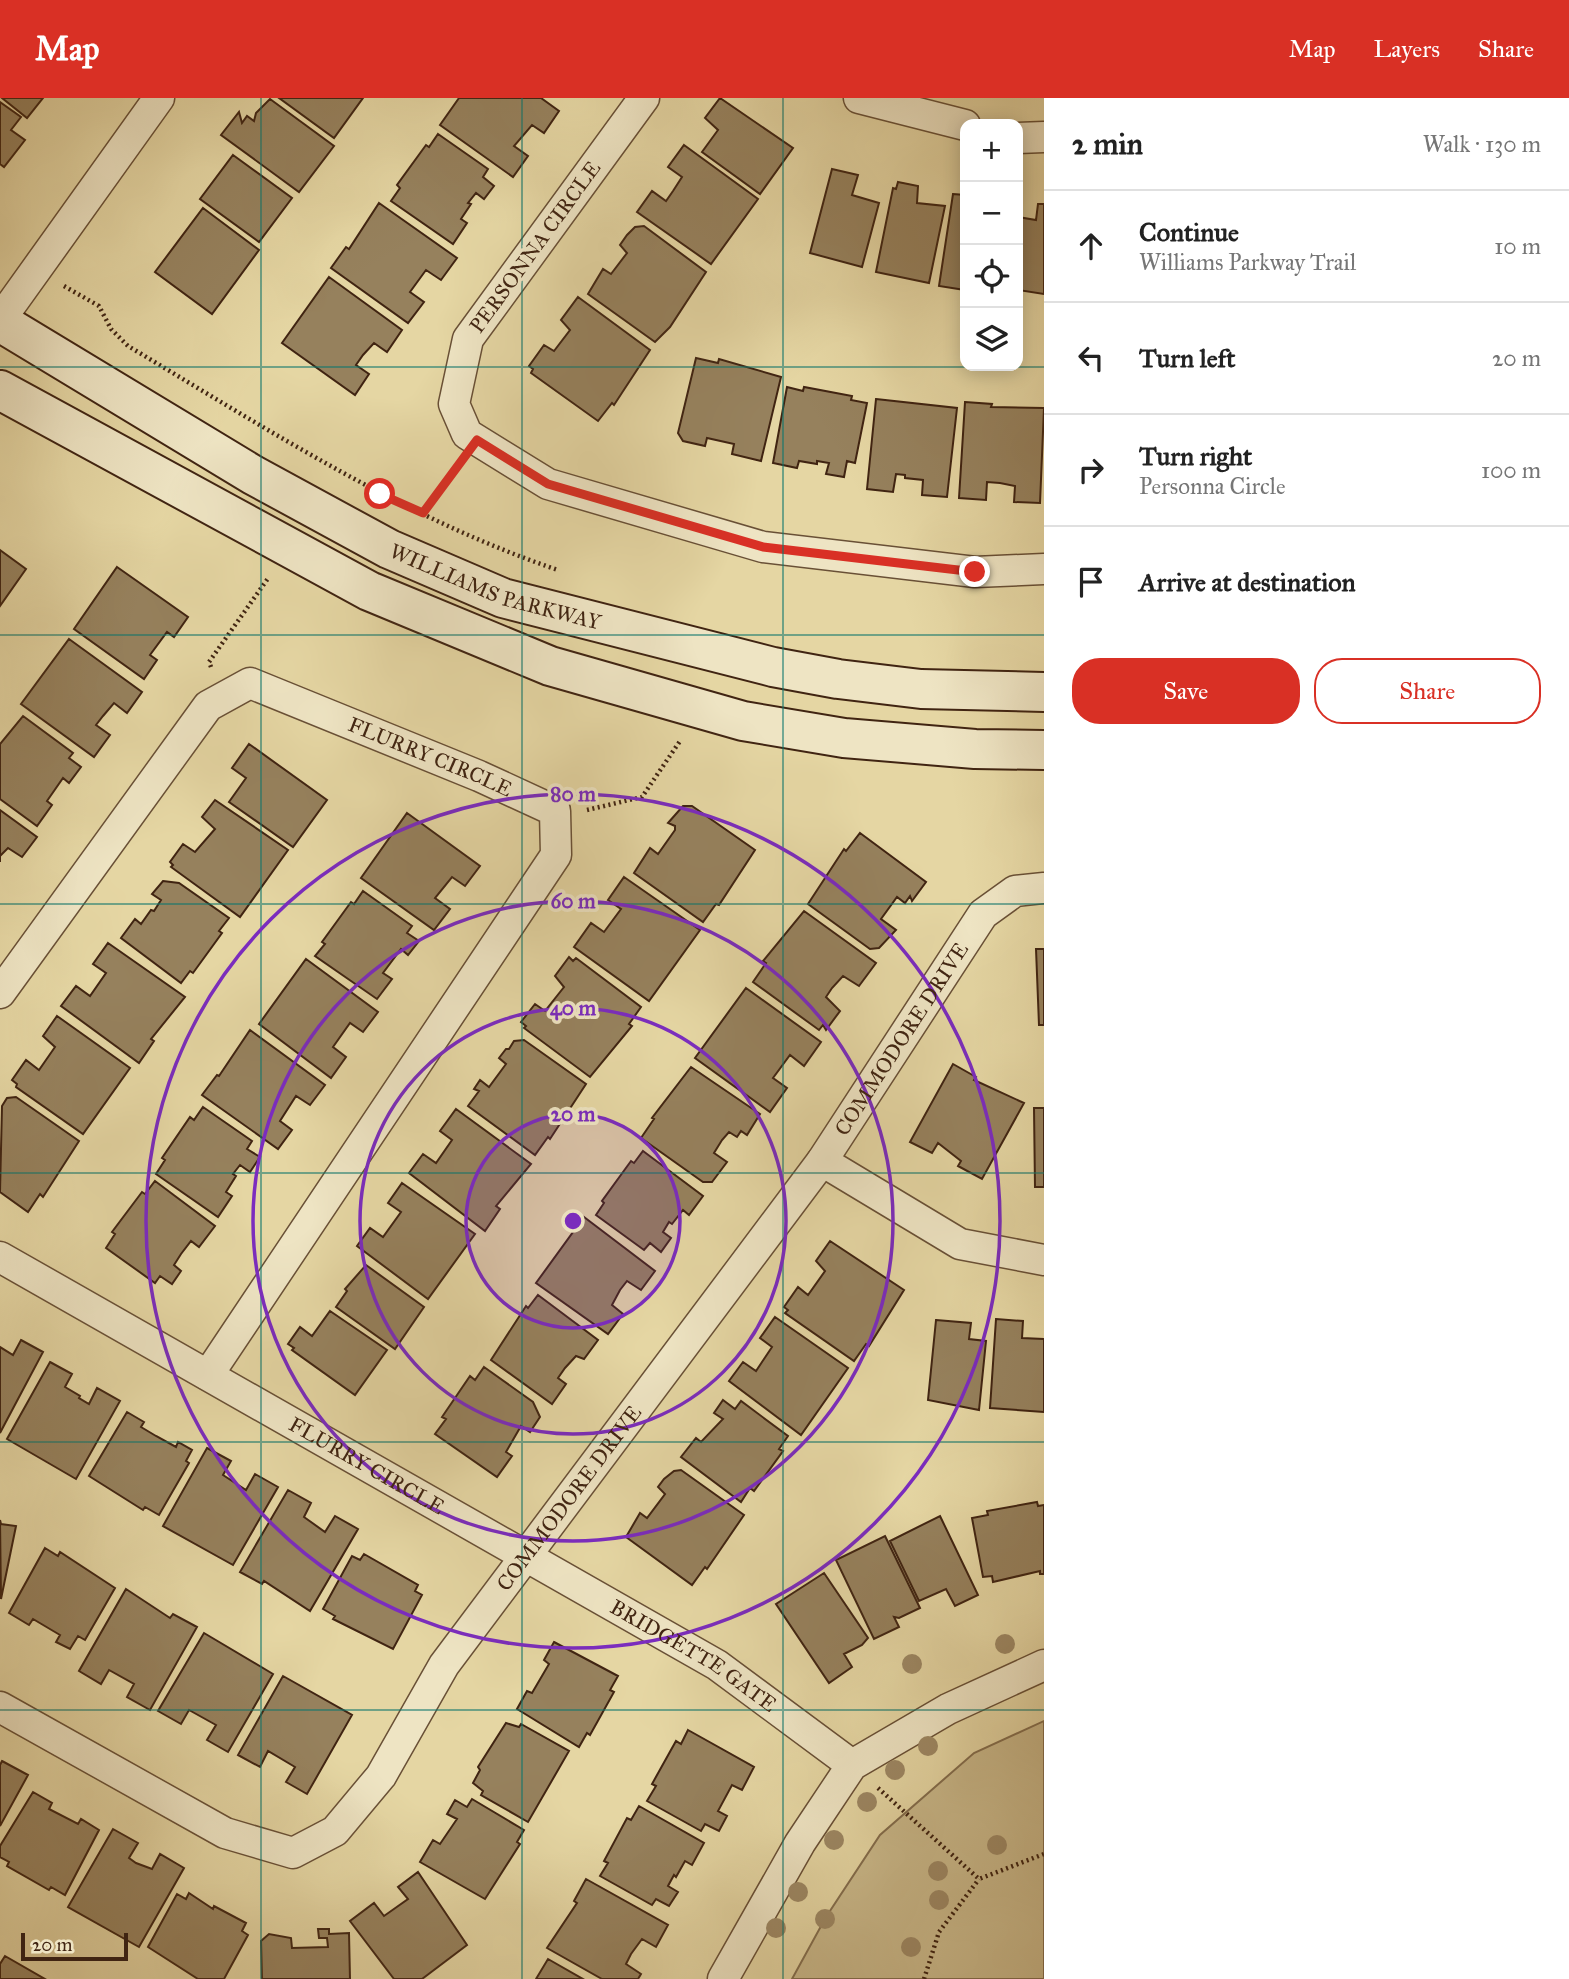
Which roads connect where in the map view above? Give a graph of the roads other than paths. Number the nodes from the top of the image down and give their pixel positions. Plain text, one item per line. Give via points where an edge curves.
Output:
1 (159, 98) edge
2 (644, 98) edge
3 (859, 98) edge
4 (960, 124) edge
5 (1044, 137) edge
6 (1023, 138) edge
7 (0, 321) edge
8 (0, 390) edge
9 (1044, 569) edge
10 (1044, 692) edge
11 (1044, 750) edge
12 (1044, 888) edge
13 (0, 993) edge
14 (822, 1161) junction
15 (0, 1257) edge
16 (1044, 1260) edge
17 (208, 1375) junction
18 (526, 1556) junction
19 (1044, 1665) edge
20 (0, 1707) edge
21 (852, 1765) junction
22 (723, 1979) edge

1 - 7 street
2 - 9 street, PERSONNA CIRCLE via 468,339 454,404 467,435 548,484 763,547 975,572
3 - 4 street
5 - 6 street
7 - 10 main road, WILLIAMS PARKWAY via 276,487 389,549 503,598 773,667 838,679 921,689
8 - 11 main road via 369,591 550,666 755,723 844,738
12 - 14 street, COMMODORE DRIVE via 1015,891 983,914
13 - 17 street, FLURRY CIRCLE via 208,706 250,683 555,811 556,855
14 - 16 street via 960,1244
14 - 18 street, COMMODORE DRIVE
15 - 17 street, FLURRY CIRCLE
17 - 18 street, FLURRY CIRCLE
18 - 20 street, COMMODORE DRIVE via 444,1665 381,1776 335,1830 293,1853 225,1833
18 - 21 street, BRIDGETTE GATE via 717,1665
19 - 21 street via 948,1709
21 - 22 street via 800,1843

